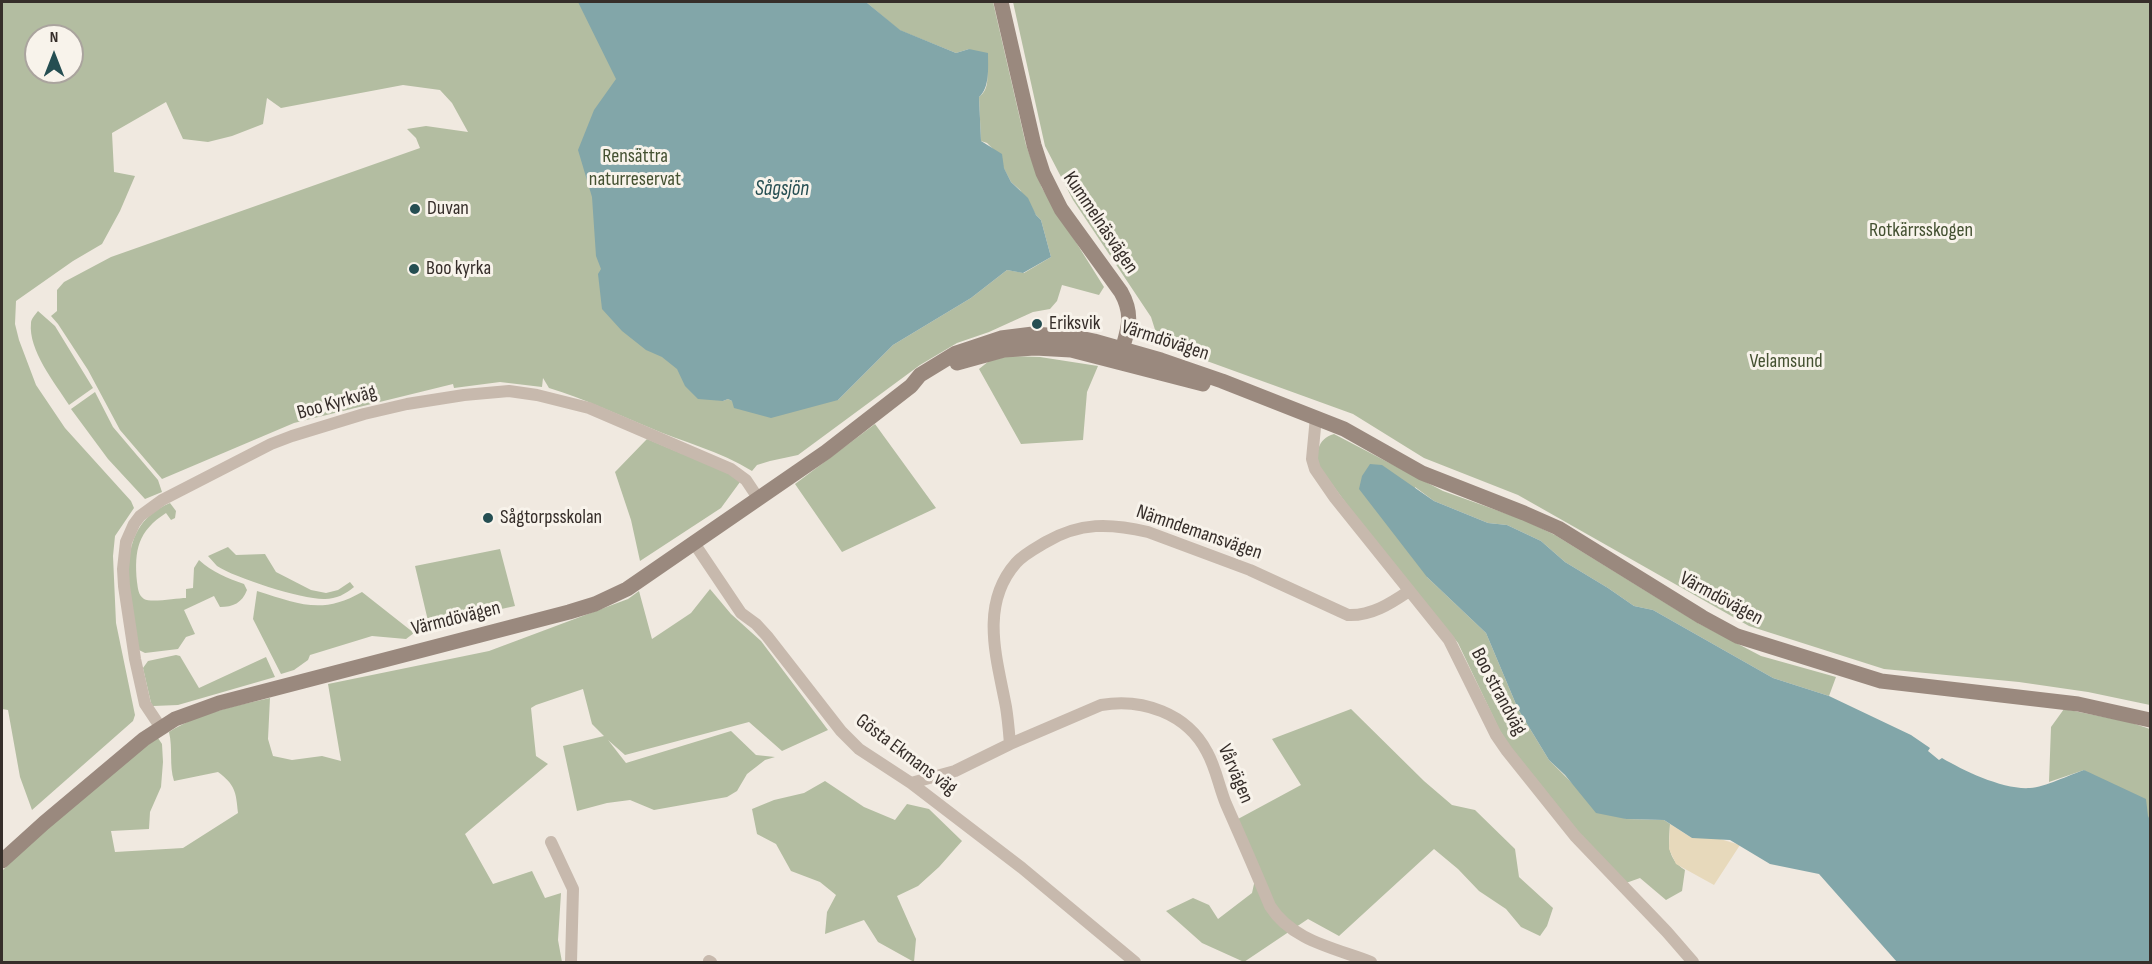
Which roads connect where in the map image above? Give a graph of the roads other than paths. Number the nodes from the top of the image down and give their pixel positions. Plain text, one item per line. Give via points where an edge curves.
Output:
1 (1001, 2) edge
2 (1120, 356) junction
3 (1311, 415) junction
4 (758, 498) junction
5 (694, 543) junction
6 (1409, 591) junction
7 (2151, 720) edge
8 (160, 728) junction
9 (1010, 744) junction
10 (911, 783) junction
11 (551, 842) dead end
12 (4, 853) edge
13 (571, 963) edge
14 (1135, 963) edge
15 (1371, 963) edge
16 (1693, 963) edge

1 - 2 main road, Kummelnäsvägen via 1043,173 1061,209 1127,304 1130,317
2 - 3 main road, Värmdövägen
2 - 4 main road, Värmdövägen via 1035,348 1004,350 949,366 911,386 826,452
3 - 6 street, Boo strandväg via 1315,469
3 - 7 main road, Värmdövägen via 1448,485 1558,528 1737,636 1881,681 2078,704
4 - 5 main road, Värmdövägen
4 - 8 street, Boo Kyrkväg via 746,480 731,469 589,408 537,395 503,392 407,404 271,444 162,500 140,516 126,542 126,600 145,704
5 - 8 main road, Värmdövägen via 627,589 595,604 219,703
5 - 10 street, Gösta Ekmans väg via 741,613 756,624 841,731 859,749
6 - 9 street, Nämndemansvägen via 1389,605 1348,615 1250,570 1148,532 1100,524 1054,537 1016,563 999,592 994,610 992,633
6 - 16 street, Boo strandväg via 1449,640 1507,751 1575,836
8 - 12 main road, Värmdövägen
9 - 10 street, Vårvägen via 955,771
9 - 15 street, Vårvägen via 1078,713 1116,702 1150,707 1178,719 1207,752 1277,917 1302,936
10 - 14 street, Gösta Ekmans väg via 1022,868
11 - 13 street via 573,890

